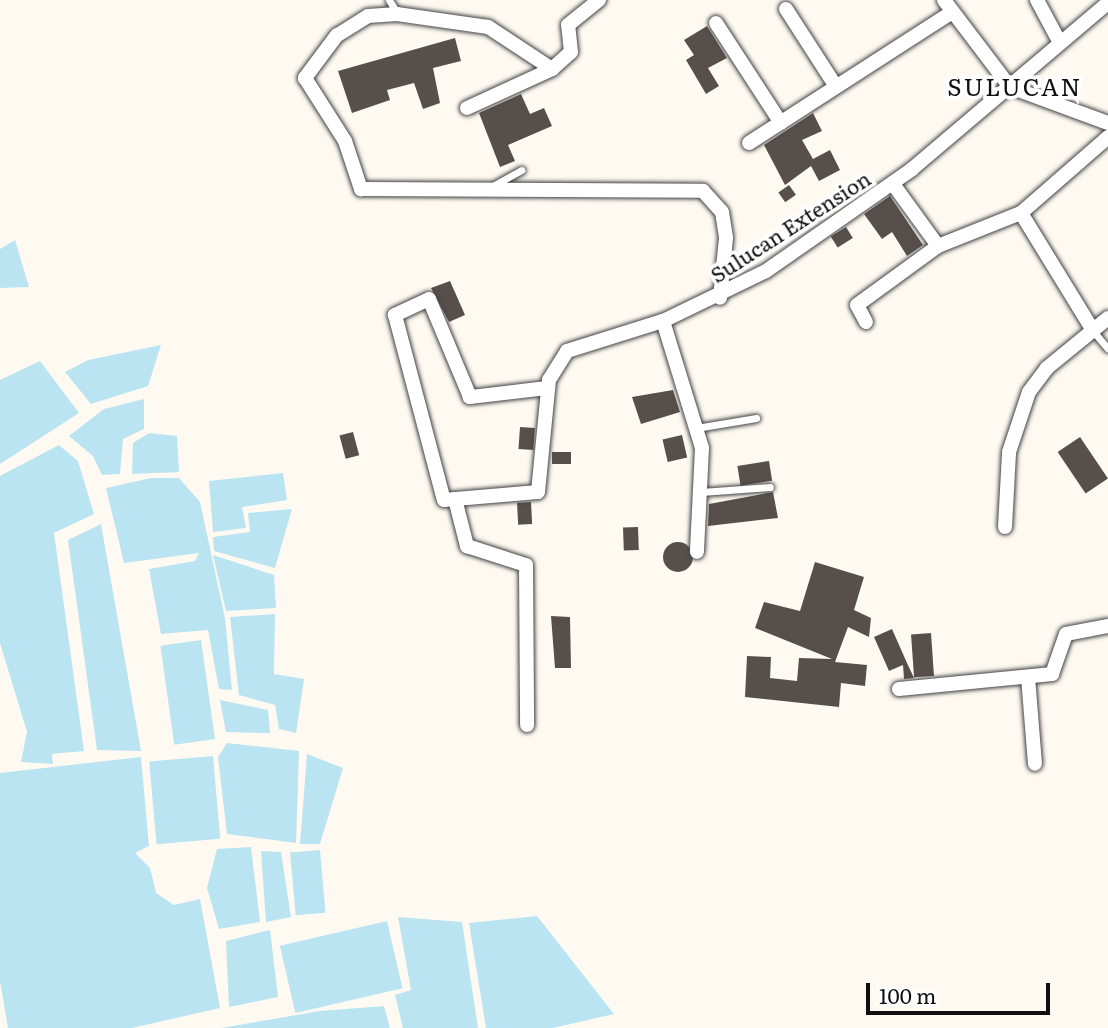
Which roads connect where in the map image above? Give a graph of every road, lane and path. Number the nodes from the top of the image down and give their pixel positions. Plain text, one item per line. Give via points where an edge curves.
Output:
1 (389, 0) edge
2 (599, 0) edge
3 (1037, 0) edge
4 (1108, 3) edge
5 (948, 6) edge
6 (786, 9) dead end
7 (397, 14) junction
8 (716, 23) dead end
9 (1059, 41) junction
10 (552, 69) junction
11 (835, 85) junction
12 (1010, 87) junction
13 (467, 108) dead end
14 (780, 123) junction
15 (1108, 123) edge
16 (1108, 137) edge
17 (748, 143) dead end
18 (522, 170) dead end
19 (893, 184) junction
20 (485, 190) junction
21 (1021, 213) junction
22 (938, 246) junction
23 (720, 298) junction
24 (1108, 318) edge
25 (663, 321) junction
26 (866, 322) dead end
27 (1092, 330) junction
28 (1108, 349) edge
29 (547, 388) junction
30 (756, 418) dead end
31 (696, 428) junction
32 (770, 487) dead end
33 (700, 492) junction
34 (455, 499) junction
35 (1005, 527) dead end
36 (697, 552) dead end
37 (1108, 626) edge
38 (1028, 677) junction
39 (899, 689) dead end
40 (527, 725) dead end
41 (1035, 764) dead end

1 - 7 lane
2 - 10 street via 568,25 571,52
3 - 9 street
4 - 9 street, Sulucan Extension
5 - 11 street
5 - 12 street
6 - 11 street
7 - 10 street via 488,27
7 - 20 street via 368,16 337,35 305,78 345,141 354,179 361,189
8 - 14 street
9 - 12 street, Sulucan Extension
10 - 13 street
11 - 14 street
12 - 15 street
12 - 19 street, Sulucan Extension
14 - 17 street
16 - 21 street
18 - 20 lane
19 - 22 street
19 - 23 street, Sulucan Extension
20 - 23 street via 703,191 722,212 726,238
21 - 22 street
21 - 27 street
22 - 26 street via 857,305
23 - 25 street, Sulucan Extension
24 - 27 street
25 - 29 street, Sulucan Extension via 574,346 553,366
25 - 31 street
27 - 28 lane
27 - 35 street via 1047,368 1015,421
29 - 34 street via 538,492
29 - 34 street via 470,397 429,299 395,315 444,500
30 - 31 lane
31 - 33 street
32 - 33 lane
33 - 36 street
34 - 40 street via 467,546 526,565
37 - 38 street via 1066,634 1052,674
38 - 39 street
38 - 41 street

